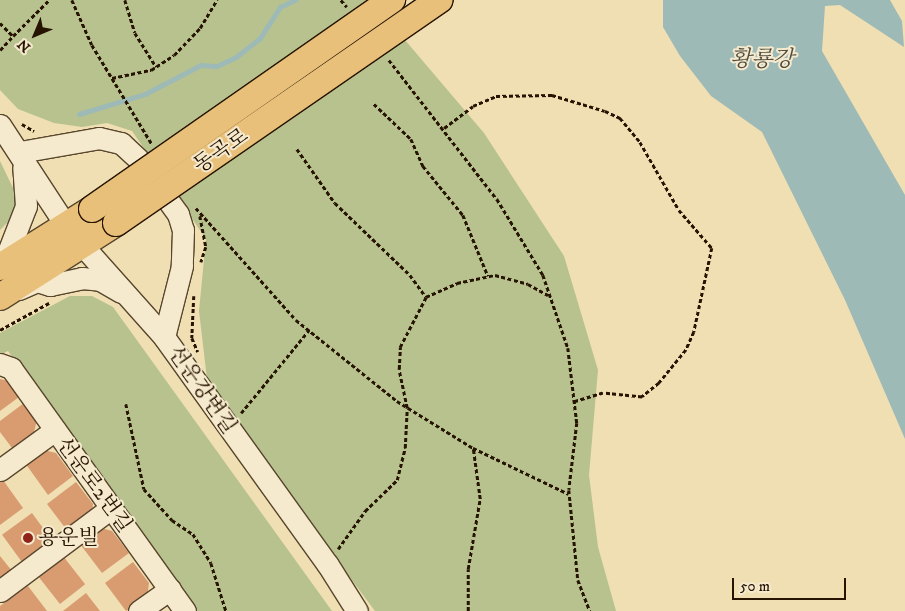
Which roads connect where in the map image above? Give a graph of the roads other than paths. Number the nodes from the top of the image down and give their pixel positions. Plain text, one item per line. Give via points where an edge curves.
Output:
1 (392, 0) edge
2 (439, 0) edge
3 (9, 123) edge
4 (20, 152) junction
5 (66, 226) junction
6 (83, 246) junction
7 (1, 266) edge
8 (0, 297) edge
9 (138, 303) junction
10 (164, 337) junction
11 (0, 364) edge
12 (55, 430) junction
13 (0, 470) edge
14 (111, 508) junction
15 (170, 589) junction
16 (0, 591) edge
17 (140, 611) edge
18 (186, 611) edge
19 (357, 611) edge

1 - 5 main road, 동곡로, bridge
2 - 6 main road, 동곡로, bridge
3 - 4 street
4 - 5 street
4 - 7 street via 26,206
4 - 10 street, 선운강변길 via 99,138 121,143 138,158 178,214 183,230 182,266
5 - 7 main road, 동곡로
6 - 8 main road, 동곡로
6 - 9 street
8 - 9 street via 37,281 50,284 82,278 106,283
9 - 10 street
10 - 19 street, 선운강변길 via 328,565
11 - 12 street, 선운로2번길 via 11,368
12 - 13 street
12 - 14 street, 선운로2번길
14 - 15 street, 선운로2번길
14 - 16 street
15 - 17 street
15 - 18 street, 선운로2번길

